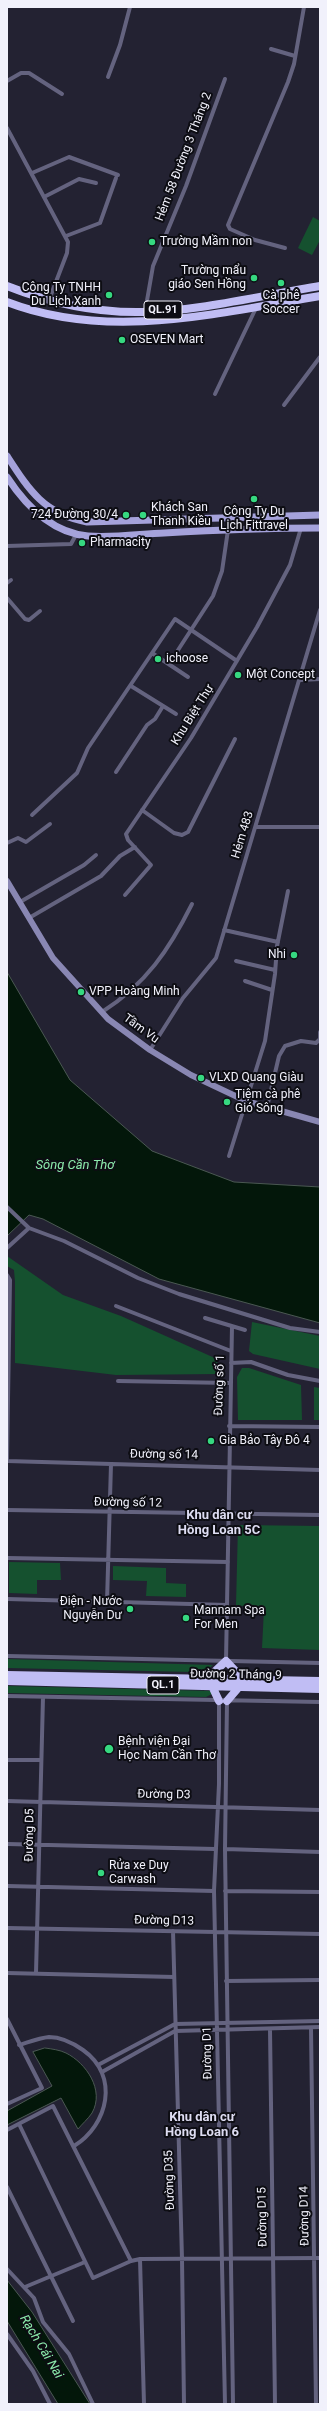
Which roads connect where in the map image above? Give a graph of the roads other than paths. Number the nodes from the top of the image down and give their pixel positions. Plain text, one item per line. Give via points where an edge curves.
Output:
1 (130, 7) edge
2 (304, 7) edge
3 (271, 49) dead end
4 (295, 56) junction
5 (108, 77) dead end
6 (225, 79) dead end
7 (7, 81) edge
8 (62, 94) dead end
9 (7, 128) edge
10 (32, 173) junction
11 (96, 183) dead end
12 (44, 196) junction
13 (66, 236) junction
14 (285, 248) dead end
15 (7, 286) edge
16 (320, 286) edge
17 (320, 296) edge
18 (48, 300) junction
19 (7, 302) edge
20 (256, 307) junction
21 (145, 312) junction
22 (320, 357) edge
23 (215, 394) dead end
24 (284, 405) dead end
25 (7, 456) edge
26 (7, 477) edge
27 (320, 515) edge
28 (301, 528) junction
29 (320, 528) edge
30 (228, 530) junction
31 (77, 533) junction
32 (7, 546) edge
33 (7, 598) edge
34 (320, 610) edge
35 (40, 611) dead end
36 (191, 630) junction
37 (152, 653) junction
38 (237, 661) junction
39 (168, 664) junction
40 (188, 677) dead end
41 (320, 679) edge
42 (300, 680) junction
43 (131, 686) junction
44 (163, 706) junction
45 (176, 714) dead end
46 (235, 739) dead end
47 (116, 772) dead end
48 (142, 810) junction
49 (32, 815) dead end
50 (50, 824) dead end
51 (256, 827) junction
52 (320, 827) edge
53 (7, 843) edge
54 (135, 848) junction
55 (96, 855) dead end
56 (7, 880) edge
57 (288, 891) dead end
58 (125, 895) dead end
59 (20, 902) junction
60 (192, 904) dead end
61 (29, 918) junction
62 (224, 930) junction
63 (278, 942) junction
64 (236, 961) dead end
65 (276, 970) junction
66 (245, 981) dead end
67 (272, 990) junction
68 (102, 1012) junction
69 (320, 1032) edge
70 (150, 1050) junction
71 (246, 1101) junction
72 (267, 1107) junction
73 (320, 1122) edge
74 (229, 1156) dead end
75 (7, 1207) edge
76 (29, 1228) junction
77 (7, 1248) edge
78 (7, 1275) edge
79 (116, 1306) dead end
80 (205, 1318) dead end
81 (8, 1325) edge
82 (232, 1326) junction
83 (245, 1330) dead end
84 (320, 1332) edge
85 (232, 1351) junction
86 (231, 1363) junction
87 (7, 1378) edge
88 (118, 1381) dead end
89 (320, 1381) edge
90 (230, 1383) junction
91 (7, 1416) edge
92 (229, 1426) junction
93 (320, 1427) edge
94 (7, 1460) edge
95 (111, 1464) junction
96 (229, 1467) junction
97 (320, 1470) edge
98 (7, 1510) edge
99 (109, 1512) junction
100 (229, 1514) junction
101 (320, 1515) edge
102 (7, 1558) edge
103 (108, 1559) junction
104 (228, 1562) junction
105 (7, 1599) edge
106 (107, 1602) junction
107 (227, 1605) junction
108 (7, 1656) edge
109 (226, 1661) junction
110 (320, 1663) edge
111 (7, 1675) edge
112 (208, 1678) junction
113 (320, 1680) edge
114 (7, 1681) edge
115 (241, 1683) junction
116 (212, 1686) junction
117 (320, 1689) edge
118 (7, 1696) edge
119 (43, 1697) junction
120 (223, 1701) junction
121 (320, 1702) edge
122 (7, 1760) edge
123 (41, 1760) junction
124 (7, 1801) edge
125 (40, 1802) junction
126 (217, 1806) junction
127 (226, 1807) junction
128 (320, 1810) edge
129 (7, 1844) edge
130 (40, 1844) junction
131 (215, 1849) junction
132 (225, 1849) junction
133 (320, 1852) edge
134 (7, 1886) edge
135 (39, 1887) junction
136 (214, 1891) junction
137 (225, 1891) junction
138 (320, 1892) edge
139 (7, 1928) edge
140 (37, 1929) junction
141 (173, 1931) junction
142 (215, 1932) junction
143 (226, 1933) junction
144 (320, 1934) edge
145 (7, 1972) edge
146 (36, 1973) junction
147 (174, 1977) junction
148 (320, 1980) edge
149 (226, 1981) junction
150 (7, 2019) edge
151 (320, 2021) edge
152 (218, 2023) junction
153 (227, 2023) junction
154 (175, 2024) junction
155 (320, 2027) edge
156 (312, 2028) junction
157 (270, 2029) junction
158 (218, 2030) junction
159 (227, 2030) junction
160 (175, 2032) junction
161 (20, 2045) junction
162 (98, 2065) junction
163 (102, 2072) junction
164 (7, 2104) edge
165 (19, 2124) junction
166 (7, 2130) edge
167 (74, 2146) junction
168 (7, 2187) edge
169 (182, 2258) junction
170 (274, 2258) junction
171 (318, 2258) edge
172 (140, 2259) junction
173 (232, 2259) junction
174 (224, 2260) junction
175 (131, 2261) junction
176 (85, 2262) junction
177 (7, 2269) edge
178 (51, 2276) junction
179 (25, 2287) junction
180 (74, 2321) dead end
181 (7, 2334) edge
182 (50, 2404) edge
183 (93, 2404) edge
184 (144, 2404) edge
185 (184, 2404) edge
186 (226, 2404) edge
187 (233, 2404) edge
188 (275, 2404) edge
189 (316, 2404) edge

1 - 5 street
2 - 4 street
3 - 4 street
4 - 14 street via 277,111 228,226 255,240
6 - 21 street, Hẻm 58 Đường 3 Tháng 2 via 186,186 153,266
7 - 8 street via 21,73 29,73
9 - 10 street
10 - 12 street
10 - 13 street via 69,157 117,176 101,222
11 - 12 street via 79,179
12 - 13 street
13 - 18 street via 68,248
15 - 18 highway, QL.91
16 - 21 highway, QL.91 via 181,309
17 - 20 highway, QL.91
18 - 21 highway, QL.91 via 89,308
19 - 20 highway, QL.91 via 60,318 89,322 146,322
20 - 23 street
22 - 24 street
25 - 27 main road via 36,497 67,518 87,522
26 - 31 main road via 24,502 37,514 61,528
28 - 29 main road
28 - 30 main road
28 - 38 street, Khu Biệt Thự via 290,565
30 - 31 main road via 88,536
30 - 36 street via 222,571 213,596
31 - 32 street via 71,544
33 - 35 street via 25,619 29,620
34 - 42 street, Hẻm 483 via 313,627
36 - 37 street via 174,619
36 - 38 street
36 - 39 street
37 - 39 street
37 - 43 street
38 - 48 street, Khu Biệt Thự
39 - 40 street
41 - 42 street
42 - 51 street, Hẻm 483
43 - 44 street
43 - 49 street via 88,748 81,768
44 - 45 street
44 - 47 street via 147,725
46 - 48 street via 188,832 182,835 174,833
48 - 54 street, Khu Biệt Thự via 126,834
50 - 53 street via 26,842 18,838
51 - 52 street
51 - 62 street, Hẻm 483
54 - 58 street, Khu Biệt Thự via 151,865
54 - 61 street via 120,856 101,876
55 - 59 street via 72,873
56 - 59 street, Tầm Vu
57 - 63 street
59 - 61 street, Tầm Vu
60 - 68 street via 160,960 134,989
61 - 68 street, Tầm Vu via 53,958
62 - 63 street
62 - 70 street, Hẻm 483 via 216,958 184,998
63 - 65 street
64 - 65 street
65 - 67 street
66 - 67 street
67 - 71 street via 265,1041
68 - 70 street, Tầm Vu
69 - 72 street via 320,1039 316,1043 301,1041 285,1046
70 - 71 street, Tầm Vu via 191,1075
71 - 72 street, Tầm Vu
71 - 74 street
72 - 73 street, Tầm Vu
75 - 76 street
76 - 77 street
76 - 84 street via 67,1242 138,1278 179,1294 290,1328
78 - 81 street via 10,1280
79 - 85 street
80 - 82 street
81 - 87 street
82 - 83 street
82 - 85 street, Đường số 1
85 - 86 street, Đường số 1
86 - 89 street via 251,1362 288,1375
86 - 90 street, Đường số 1
87 - 91 street
88 - 90 street
90 - 92 street, Đường số 1
91 - 94 street
92 - 93 street
92 - 96 street, Đường số 1
94 - 95 street, Đường số 14
95 - 96 street, Đường số 14
95 - 99 street
96 - 97 street, Đường số 14
96 - 100 street, Đường số 1
98 - 99 street, Đường số 12
99 - 100 street, Đường số 12
99 - 103 street
100 - 101 street, Đường số 12
100 - 104 street, Đường số 1
102 - 103 street
103 - 104 street
103 - 106 street
104 - 107 street, Đường số 1
105 - 106 street
106 - 107 street
107 - 109 street, Đường số 1
108 - 109 street
109 - 110 street
109 - 112 highway
109 - 115 highway
111 - 112 highway, Đường 2 Tháng 9 / QL.1
112 - 115 highway, Đường 2 Tháng 9 / QL.1
113 - 115 highway, Đường 2 Tháng 9 / QL.1
114 - 116 highway, Đường 2 Tháng 9 / QL.1
115 - 116 highway, Đường 2 Tháng 9 / QL.1
115 - 117 highway, Đường 2 Tháng 9 / QL.1
115 - 120 highway
116 - 120 highway
118 - 119 street
119 - 120 street
119 - 123 street, Đường D5
120 - 121 street
120 - 126 street, Đường D1
120 - 127 street, Đường D1
122 - 123 street
123 - 125 street, Đường D5
124 - 125 street, Đường D3
125 - 126 street, Đường D3
125 - 130 street, Đường D5
126 - 127 street, Đường D3
126 - 131 street, Đường D1
127 - 128 street, Đường D3
127 - 132 street, Đường D1
129 - 130 street
130 - 131 street
130 - 135 street, Đường D5
131 - 136 street, Đường D1
132 - 133 street
132 - 137 street, Đường D1
134 - 135 street
135 - 136 street
135 - 140 street, Đường D5
136 - 142 street, Đường D1
137 - 138 street
137 - 143 street, Đường D1
139 - 140 street, Đường D13
140 - 141 street, Đường D13
140 - 146 street, Đường D5
141 - 142 street, Đường D13
141 - 147 street, Đường D35
142 - 143 street, Đường D13
142 - 152 street, Đường D1
143 - 144 street, Đường D13
143 - 149 street, Đường D1
145 - 146 street
146 - 147 street
147 - 154 street, Đường D35
148 - 149 street
149 - 153 street, Đường D1
150 - 161 street
151 - 153 street
152 - 153 street
152 - 154 street
152 - 158 street, Đường D1
153 - 159 street, Đường D1
154 - 160 street, Đường D35
154 - 162 street
155 - 156 street
156 - 157 street
156 - 171 street, Đường D14
157 - 159 street
157 - 170 street, Đường D15
158 - 159 street
158 - 160 street
158 - 174 street, Đường D1
159 - 173 street, Đường D1
160 - 163 street
160 - 169 street, Đường D35
161 - 162 street via 49,2038 64,2039 89,2054
161 - 164 street via 42,2088
162 - 163 street
163 - 167 street via 107,2093 105,2107 92,2132
165 - 166 street
165 - 167 street via 54,2106
165 - 176 street
167 - 175 street
168 - 178 street
169 - 172 street
169 - 174 street
169 - 185 street, Đường D35
170 - 171 street
170 - 173 street
170 - 188 street, Đường D15
171 - 189 street, Đường D14
172 - 175 street
172 - 184 street
173 - 174 street
173 - 187 street, Đường D1
174 - 186 street, Đường D1
175 - 176 street via 93,2278
176 - 178 street
177 - 179 street
178 - 179 street
178 - 180 street
179 - 183 street via 34,2298 49,2332 58,2339 68,2354
181 - 182 street via 33,2371

